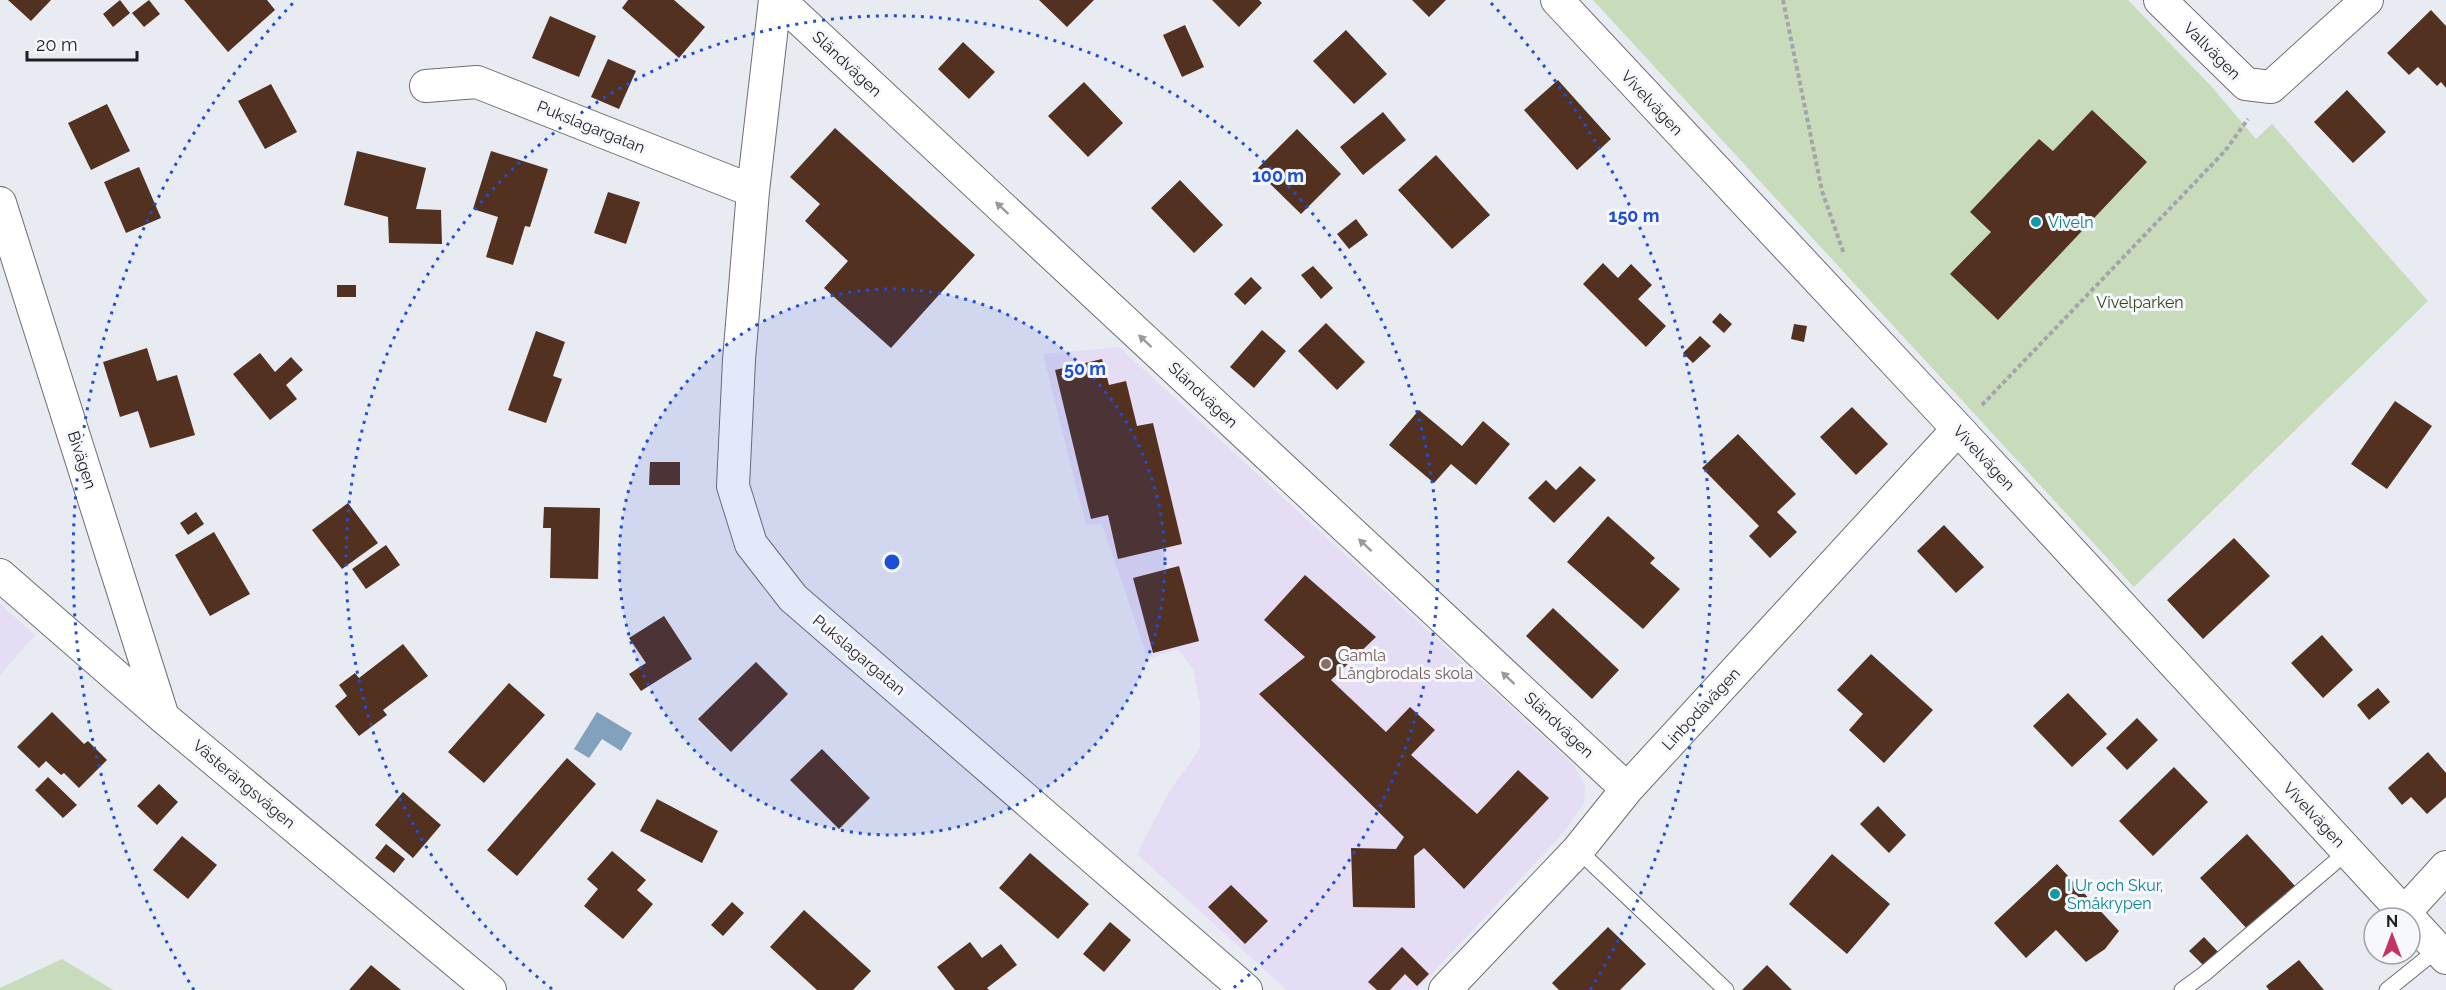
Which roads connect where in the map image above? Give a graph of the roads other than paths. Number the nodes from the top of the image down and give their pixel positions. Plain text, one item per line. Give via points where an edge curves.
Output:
1 (777, 0) edge
2 (1557, 0) edge
3 (2160, 0) edge
4 (2367, 0) edge
5 (426, 86) dead end
6 (753, 191) junction
7 (0, 203) edge
8 (1958, 429) junction
9 (0, 575) edge
10 (163, 717) junction
11 (1628, 789) junction
12 (1578, 850) junction
13 (2348, 851) junction
14 (2446, 867) edge
15 (2398, 906) edge
16 (2416, 906) edge
17 (2422, 932) edge
18 (2442, 954) edge
19 (490, 990) edge
20 (1246, 990) edge
21 (1445, 990) edge
22 (1726, 990) edge
23 (2182, 990) edge
24 (2387, 990) edge

1 - 6 street, Pukslagargatan
11 -> 1 street, Sländvägen
2 - 8 street, Vivelvägen
3 - 4 street, Vallvägen via 2246,84 2271,87
5 - 6 street, Pukslagargatan via 477,82
6 - 20 street, Pukslagargatan via 733,486 751,544 793,598
7 - 10 street, Bivägen
8 - 11 street, Linbodavägen
8 - 13 street, Vivelvägen
9 - 10 street, Västerängsvägen
10 - 19 street, Västerängsvägen
11 - 12 street, Linbodavägen
12 - 21 street, Linbodavägen
12 - 22 lane
13 - 15 street, Vivelvägen
13 - 23 lane
14 - 16 street
17 - 18 street, Vivelvägen
18 - 24 lane

